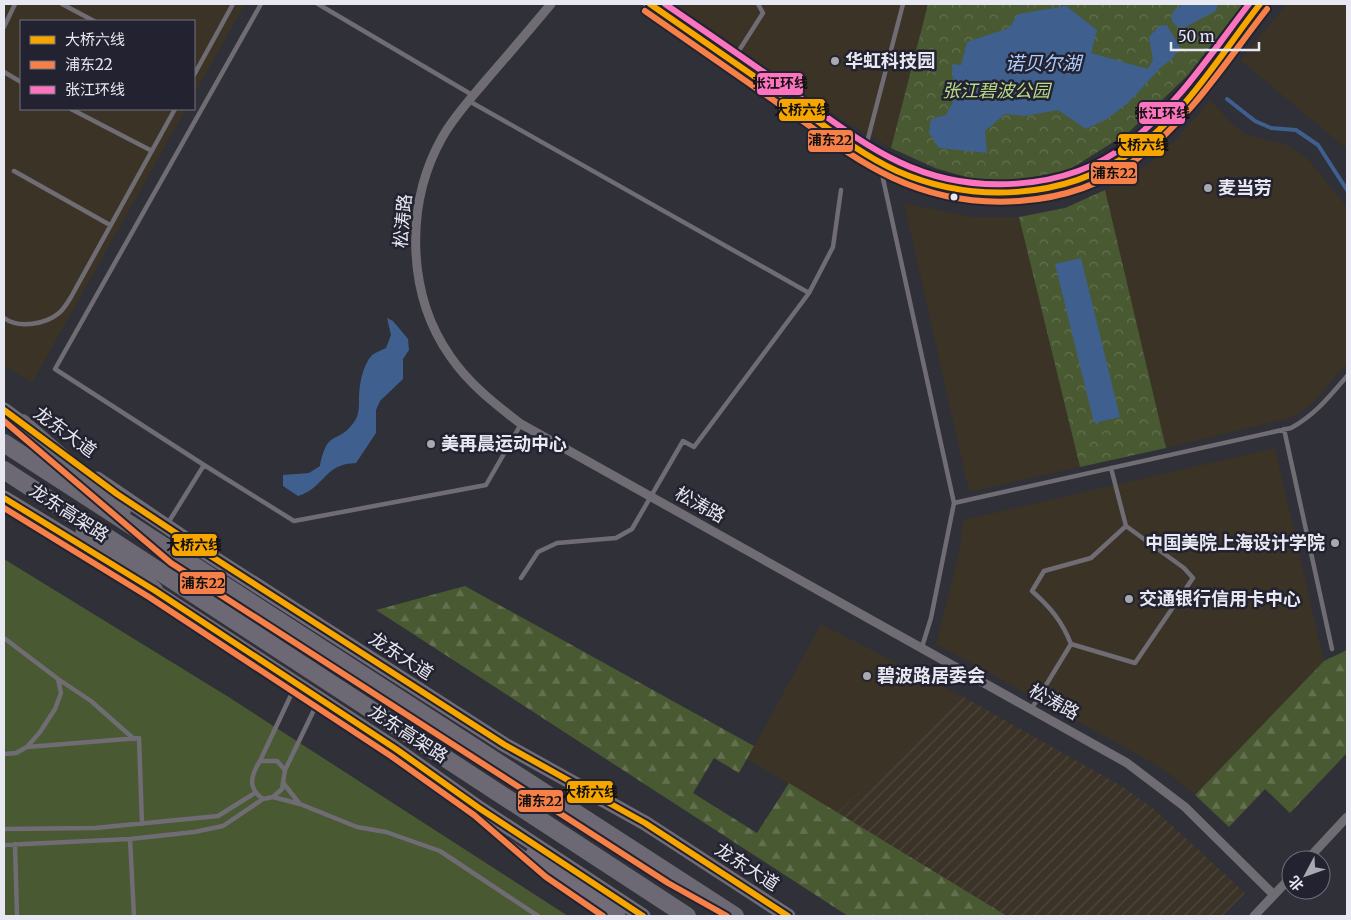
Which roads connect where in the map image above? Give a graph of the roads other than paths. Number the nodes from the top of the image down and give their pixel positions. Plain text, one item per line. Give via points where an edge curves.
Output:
1 (14, 4) edge
2 (62, 4) edge
3 (233, 4) edge
4 (262, 4) edge
5 (318, 4) edge
6 (551, 4) edge
7 (650, 4) edge
8 (758, 4) edge
9 (903, 4) edge
10 (1260, 4) edge
11 (92, 20) edge
12 (4, 23) edge
13 (732, 61) junction
14 (4, 72) edge
15 (195, 73) edge
16 (20, 81) edge
17 (471, 98) junction
18 (73, 110) edge
19 (175, 110) edge
20 (152, 151) junction
21 (864, 152) junction
22 (879, 161) junction
23 (14, 171) dead end
24 (840, 190) dead end
25 (110, 225) junction
26 (809, 292) junction
27 (4, 318) edge
28 (1347, 376) edge
29 (4, 410) edge
30 (22, 423) junction
31 (521, 424) junction
32 (1284, 430) junction
33 (4, 443) edge
34 (204, 464) junction
35 (1111, 468) junction
36 (4, 470) edge
37 (653, 497) junction
38 (4, 498) edge
39 (954, 504) junction
40 (166, 526) junction
41 (1126, 526) junction
42 (176, 556) junction
43 (521, 578) dead end
44 (154, 590) junction
45 (4, 638) edge
46 (1071, 644) junction
47 (922, 647) junction
48 (1332, 649) dead end
49 (58, 679) junction
50 (301, 687) junction
51 (322, 701) junction
52 (1032, 708) junction
53 (134, 739) junction
54 (27, 748) junction
55 (382, 750) dead end
56 (4, 754) edge
57 (260, 761) junction
58 (285, 770) junction
59 (284, 784) junction
60 (255, 794) junction
61 (272, 797) junction
62 (263, 799) junction
63 (300, 804) junction
64 (479, 808) junction
65 (1347, 817) edge
66 (142, 824) junction
67 (4, 829) edge
68 (130, 839) junction
69 (15, 844) junction
70 (4, 845) edge
71 (1316, 850) edge
72 (673, 876) junction
73 (1281, 888) edge
74 (1274, 895) junction
75 (17, 916) edge
76 (134, 916) edge
77 (538, 916) edge
78 (610, 916) edge
79 (618, 916) edge
80 (643, 916) edge
81 (687, 916) edge
82 (735, 916) edge
83 (745, 916) edge
84 (788, 916) edge
85 (1254, 916) edge

1 - 12 lane
2 - 11 lane
3 - 15 lane
4 - 34 lane via 55,369
5 - 17 lane
6 - 17 street, 松涛路
7 - 13 street
8 - 13 lane via 763,13
9 - 21 lane
10 - 22 street via 1157,131 1132,152 1087,177 1036,190 978,192 931,183
13 - 21 street
14 - 16 lane
17 - 26 lane
17 - 31 street, 松涛路 via 443,136 424,180 417,215 417,267 434,329 450,356 469,381
18 - 20 lane
19 - 20 lane
20 - 25 lane
21 - 22 street
22 - 39 lane
23 - 25 lane
24 - 26 lane via 833,247
25 - 27 lane via 60,312 46,321 22,324
26 - 37 lane via 694,447 683,440
28 - 32 lane via 1306,420
29 - 30 main road, 龙东大道
30 - 40 main road, 龙东大道
30 - 42 highway
31 - 34 lane via 486,485 294,521
31 - 37 street, 松涛路
32 - 35 lane
32 - 48 lane
33 - 42 highway, 龙东高架路
34 - 40 lane
35 - 39 lane
35 - 41 lane
36 - 44 highway
36 - 81 highway, 龙东高架路
37 - 43 lane via 632,529 616,538 556,543 538,552
37 - 47 street, 松涛路
38 - 44 main road
39 - 47 lane
40 - 84 main road, 龙东大道 via 505,745 644,823
41 - 46 lane via 1090,558 1044,571 1032,591 1064,624
41 - 46 lane via 1193,578 1135,663
42 - 72 highway, 龙东高架路
44 - 50 main road
45 - 49 lane
46 - 52 lane
47 - 52 street, 松涛路
49 - 53 lane via 91,701
49 - 54 lane via 61,694 55,709
50 - 51 main road
50 - 57 lane via 291,695
51 - 58 lane via 314,710
51 - 64 main road
52 - 74 street, 松涛路 via 1105,750 1168,792
53 - 54 lane
53 - 66 lane via 139,738
54 - 56 lane
55 - 78 lane
57 - 58 lane via 278,761
57 - 60 lane via 252,774
58 - 59 lane
59 - 61 lane
59 - 63 lane
60 - 62 lane
60 - 66 lane via 218,816
61 - 62 lane
61 - 63 lane
62 - 68 lane via 223,826
63 - 77 lane via 357,827 386,832 440,851
64 - 79 main road via 552,870
64 - 80 main road
65 - 71 street
66 - 67 lane
68 - 69 lane
68 - 76 lane
69 - 70 lane
69 - 75 lane
72 - 82 highway, 龙东高架路
72 - 83 highway
73 - 74 street
74 - 85 street

